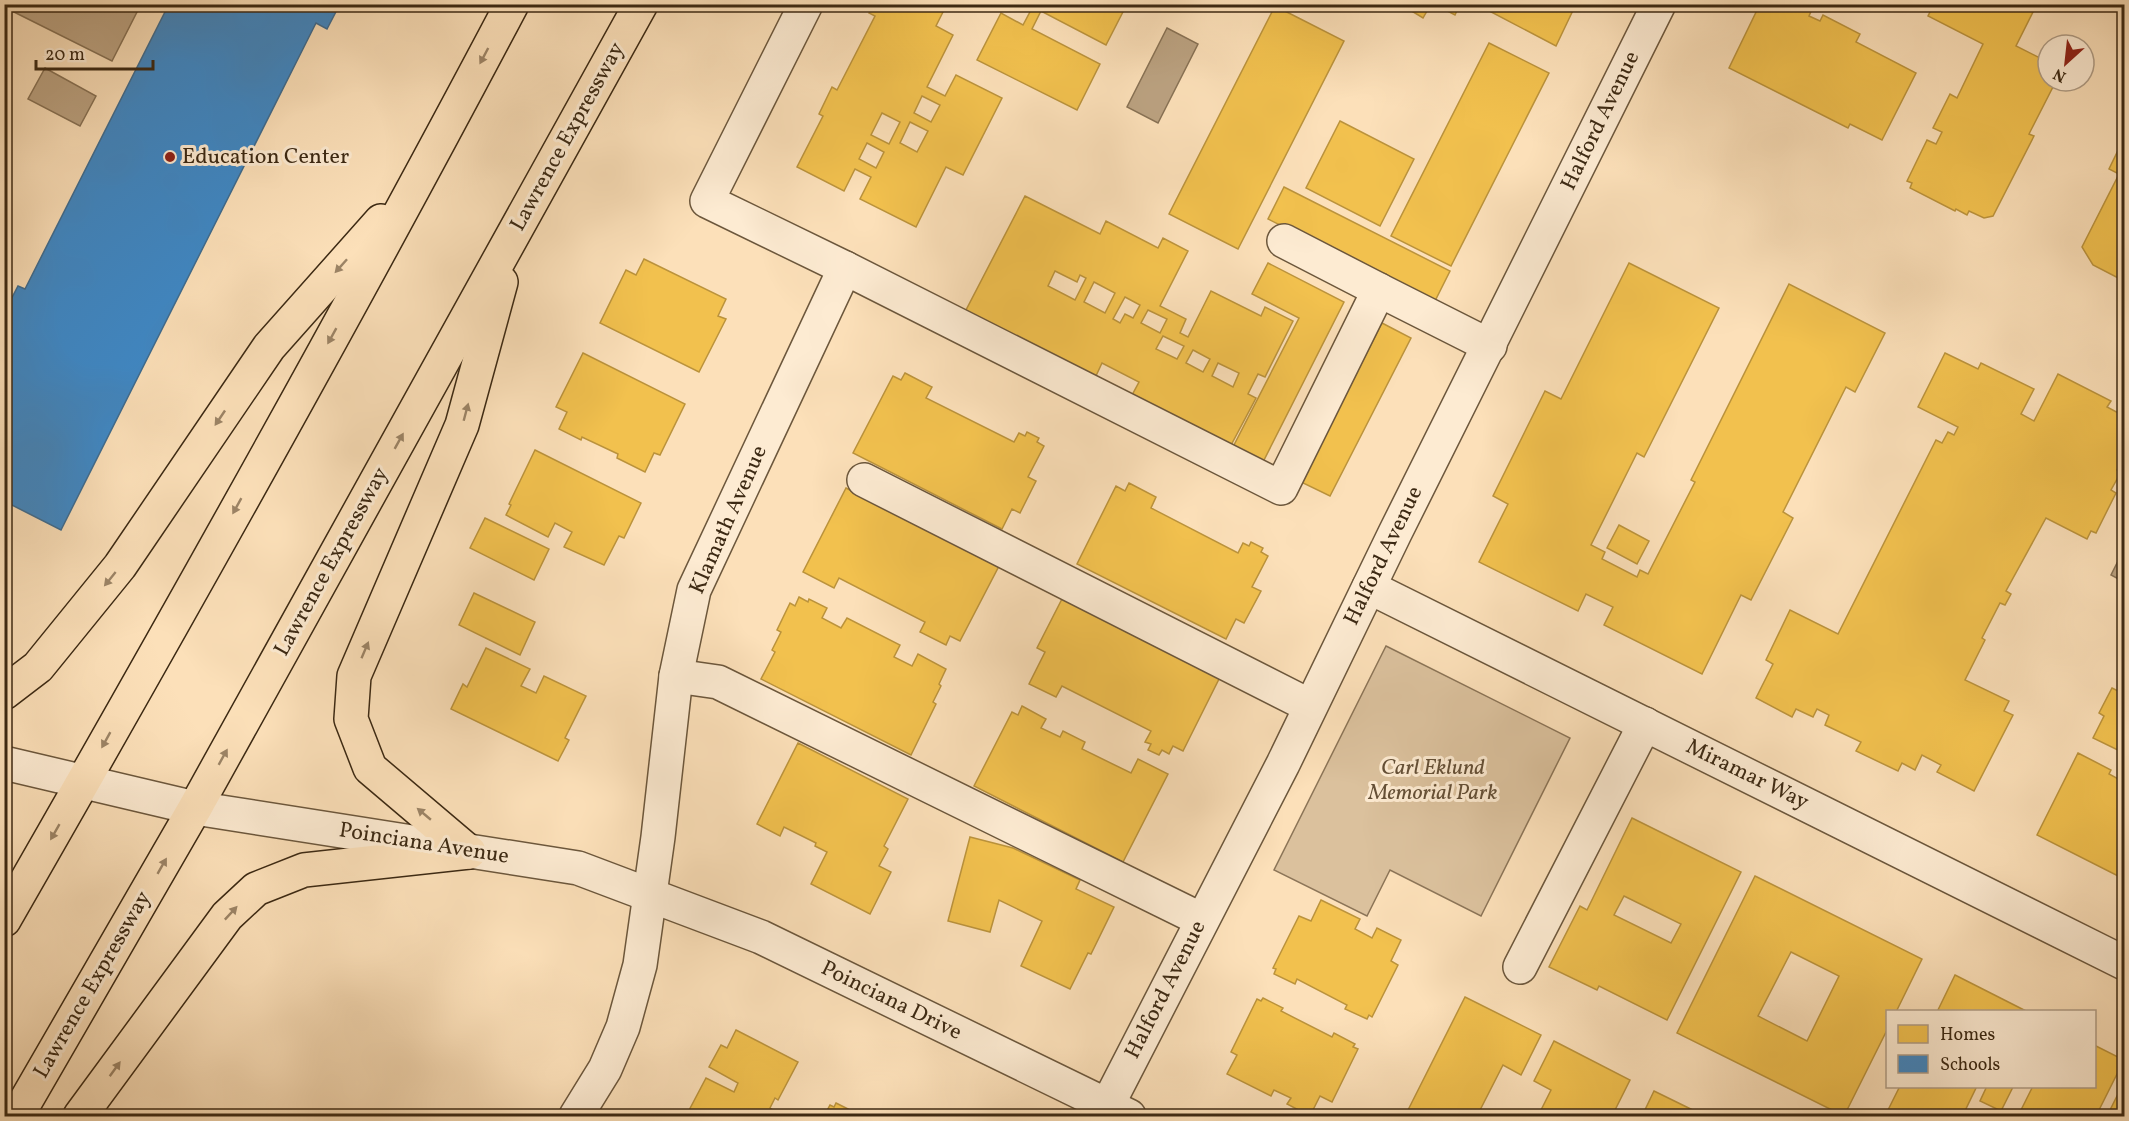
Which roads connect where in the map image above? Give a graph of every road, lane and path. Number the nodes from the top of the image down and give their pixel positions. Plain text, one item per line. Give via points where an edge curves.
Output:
1 (512, 4) edge
2 (641, 4) edge
3 (806, 4) edge
4 (1659, 4) edge
5 (422, 175) junction
6 (514, 233) junction
7 (1284, 241) dead end
8 (845, 268) junction
9 (1379, 290) junction
10 (1490, 346) junction
11 (864, 480) dead end
12 (1369, 587) junction
13 (676, 676) junction
14 (4, 693) edge
15 (1310, 706) junction
16 (1645, 724) junction
17 (4, 763) edge
18 (84, 782) junction
19 (195, 808) junction
20 (469, 852) junction
21 (651, 894) junction
22 (4, 920) edge
23 (1202, 920) junction
24 (2124, 963) edge
25 (1520, 967) dead end
26 (1122, 1114) edge
27 (17, 1116) edge
28 (80, 1116) edge
29 (576, 1116) edge

1 -> 5 highway
2 - 6 highway, Lawrence Expressway
3 - 8 street via 707,201
4 - 10 street, Halford Avenue
5 -> 14 highway via 269,347 120,566 38,667
5 -> 18 highway
19 -> 6 highway, Lawrence Expressway
20 -> 6 highway via 370,768 351,719 354,676 462,425
7 - 9 street
8 - 9 street via 1281,488
8 - 13 street, Klamath Avenue via 694,590
9 - 10 street
10 - 12 street, Halford Avenue
11 - 15 street
12 - 15 street, Halford Avenue
12 - 16 street, Miramar Way
13 - 21 street, Klamath Avenue
13 - 23 street via 718,682
15 - 23 street, Halford Avenue
16 - 24 street, Miramar Way
16 - 25 street
17 - 18 street, Poinciana Avenue
18 - 19 street, Poinciana Avenue
18 -> 22 highway
19 - 20 street, Poinciana Avenue
27 -> 19 highway, Lawrence Expressway
20 - 21 street, Poinciana Avenue via 578,868
28 -> 20 highway via 227,916 256,889 304,870
21 - 26 street, Poinciana Drive via 761,937
21 - 29 street, Klamath Avenue via 640,965 623,1027 605,1069
23 - 26 street, Halford Avenue

